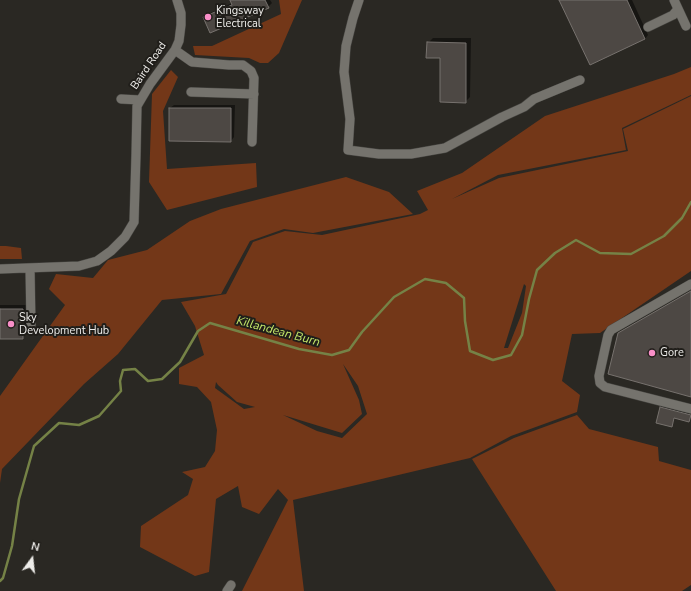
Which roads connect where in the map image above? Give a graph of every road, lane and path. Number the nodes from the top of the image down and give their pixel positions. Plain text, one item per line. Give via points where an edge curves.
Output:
1 (177, 0) edge
2 (359, 0) edge
3 (674, 0) edge
4 (678, 9) junction
5 (686, 26) dead end
6 (648, 27) dead end
7 (175, 50) junction
8 (580, 80) dead end
9 (191, 92) dead end
10 (254, 94) junction
11 (121, 99) dead end
12 (140, 100) junction
13 (252, 142) dead end
14 (30, 268) junction
15 (0, 269) edge
16 (691, 284) edge
17 (31, 325) dead end
18 (691, 409) edge

1 - 7 street, Baird Road via 181,25
2 - 8 street via 346,46 344,72 350,119 348,150 379,154 411,154 445,148 524,107 534,99
3 - 4 street
4 - 5 street
4 - 6 street via 673,15
7 - 10 street via 192,62 243,65 251,71 254,78
7 - 12 street, Baird Road
9 - 10 street
10 - 13 street
11 - 12 street
12 - 14 street, Baird Road via 137,106 134,222 125,237 96,261 80,266
14 - 15 street, Baird Road
14 - 17 street
16 - 18 street via 611,330 599,376 600,383 605,387

